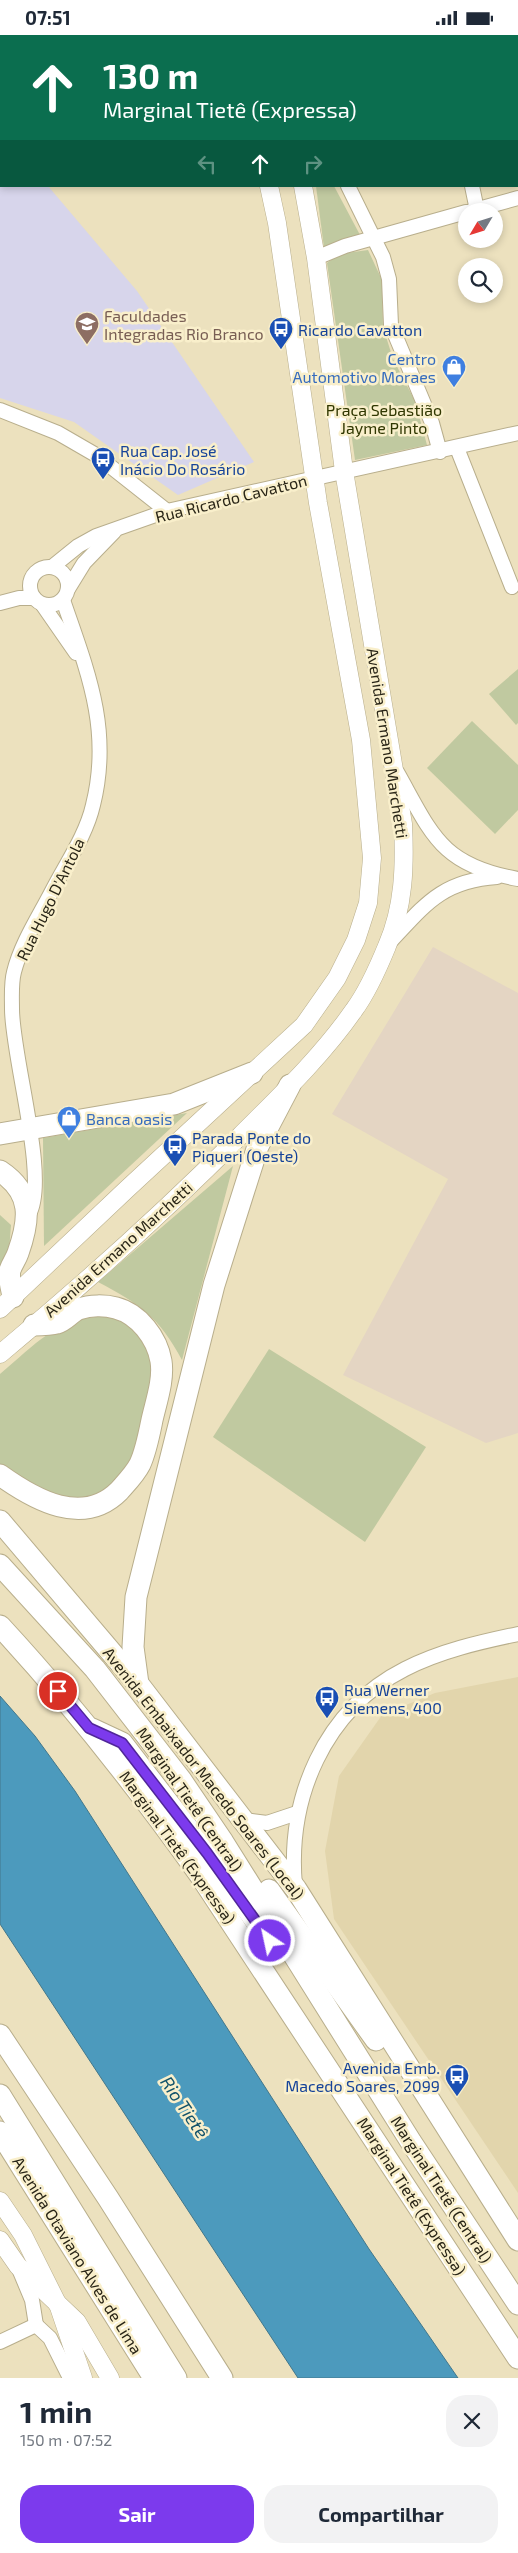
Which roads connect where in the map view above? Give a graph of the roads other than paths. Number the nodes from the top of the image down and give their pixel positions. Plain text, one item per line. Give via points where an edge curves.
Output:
1 (269, 187) edge
2 (303, 187) edge
3 (348, 187) edge
4 (472, 187) edge
5 (518, 198) edge
6 (471, 203) edge
7 (500, 203) edge
8 (458, 215) edge
9 (374, 238) junction
10 (316, 258) junction
11 (0, 410) edge
12 (518, 433) edge
13 (456, 448) junction
14 (440, 452) junction
15 (344, 471) junction
16 (314, 478) junction
17 (167, 511) junction
18 (118, 528) junction
19 (52, 567) junction
20 (512, 587) dead end
21 (66, 594) junction
22 (38, 601) junction
23 (0, 603) edge
24 (88, 671) junction
25 (391, 761) junction
26 (502, 876) junction
27 (518, 879) edge
28 (388, 945) junction
29 (252, 1073) junction
30 (290, 1085) junction
31 (29, 1129) junction
32 (0, 1134) edge
33 (0, 1171) edge
34 (27, 1216) junction
35 (7, 1303) edge
36 (34, 1325) junction
37 (0, 1354) edge
38 (0, 1475) edge
39 (0, 1521) edge
40 (0, 1565) edge
41 (0, 1626) edge
42 (518, 1634) edge
43 (138, 1685) junction
44 (89, 1728) junction
45 (180, 1780) junction
46 (297, 1813) junction
47 (244, 1820) junction
48 (296, 1889) junction
49 (0, 2035) edge
50 (0, 2095) edge
51 (431, 2102) junction
52 (0, 2133) edge
53 (411, 2142) junction
54 (0, 2201) edge
55 (518, 2240) edge
56 (0, 2241) edge
57 (18, 2267) junction
58 (518, 2304) edge
59 (59, 2307) junction
60 (36, 2325) junction
61 (0, 2342) edge
62 (518, 2358) edge
63 (70, 2378) edge
64 (83, 2378) edge
65 (110, 2378) edge
66 (154, 2378) edge
67 (176, 2378) edge
68 (222, 2378) edge

1 - 16 main road, Avenida Ermano Marchetti
2 - 10 main road, Avenida Ermano Marchetti
3 - 9 street
4 - 6 street
5 - 7 street
8 - 9 street
9 - 10 street
9 - 14 street via 389,279 391,325 432,423
10 - 15 main road, Avenida Ermano Marchetti
11 - 17 street via 58,433 96,455
12 - 13 street, Rua Ricardo Cavatton
13 - 14 street, Rua Ricardo Cavatton
13 - 20 street
14 - 15 street, Rua Ricardo Cavatton
15 - 16 street, Rua Ricardo Cavatton
15 - 25 main road, Avenida Ermano Marchetti
16 - 17 street, Rua Ricardo Cavatton
16 - 29 main road, Avenida Ermano Marchetti via 361,740 372,858 368,903 356,940 337,979 304,1025
17 - 18 street, Rua Ricardo Cavatton
18 - 19 street, Rua Ricardo Cavatton via 78,546
18 - 21 street, Rua Ricardo Cavatton via 84,563
19 - 21 street via 63,572 68,583
19 - 22 street via 39,569 30,579 31,593
21 - 22 street via 54,605
21 - 24 street, Rua Hugo D'Antola
22 - 23 street via 19,598
22 - 24 street, Rua Hugo D'Antola
24 - 31 street, Rua Hugo D'Antola via 96,701 101,754 93,806 14,972 12,1017
25 - 26 street via 426,827 438,842 467,864
25 - 28 main road, Avenida Ermano Marchetti via 403,824 405,857 403,891
26 - 27 street
26 - 28 street via 473,879 442,893 423,906
28 - 30 main road, Avenida Ermano Marchetti via 355,1009
29 - 31 highway via 174,1104
29 - 35 main road, Avenida Ermano Marchetti
30 - 36 main road, Avenida Ermano Marchetti via 135,1237
30 - 43 highway via 258,1146 214,1285 136,1597 134,1647
31 - 32 highway
31 - 34 street, Rua Hugo D'Antola via 34,1161 34,1204
33 - 34 highway via 21,1192
34 - 35 highway via 23,1237 9,1272
36 - 37 main road, Avenida Ermano Marchetti
36 - 38 highway via 57,1323 80,1309 101,1305 118,1308 136,1318 149,1333 161,1361 147,1441 140,1464 127,1483 100,1505 86,1509 70,1509 38,1499
39 - 43 highway, Avenida Embaixador Macedo Soares (Local)
40 - 45 highway, Marginal Tietê (Central) via 95,1669
41 - 44 highway, Marginal Tietê (Expressa)
42 - 46 street via 429,1658 404,1669 366,1695 341,1719 322,1748 308,1777
43 - 47 highway, Avenida Embaixador Macedo Soares (Local)
44 - 53 highway via 122,1743 147,1773 233,1888 389,2123
44 - 62 highway, Marginal Tietê (Expressa) via 145,1798 200,1875
45 - 51 highway via 210,1810 248,1859 383,2049
45 - 53 highway, Marginal Tietê (Central) via 258,1897
46 - 47 street via 267,1823
46 - 48 street
47 - 48 highway, Avenida Embaixador Macedo Soares (Local)
48 - 51 highway, Avenida Embaixador Macedo Soares (Local)
49 - 68 highway
50 - 67 highway
51 - 55 highway, Avenida Embaixador Macedo Soares (Local)
52 - 66 highway, Avenida Otaviano Alves de Lima
53 - 58 highway, Marginal Tietê (Central)
54 - 59 main road via 23,2235
56 - 57 main road
57 - 59 main road
57 - 60 street via 32,2300
59 - 64 main road
59 - 65 main road via 77,2322
60 - 61 street
60 - 63 street via 50,2338

